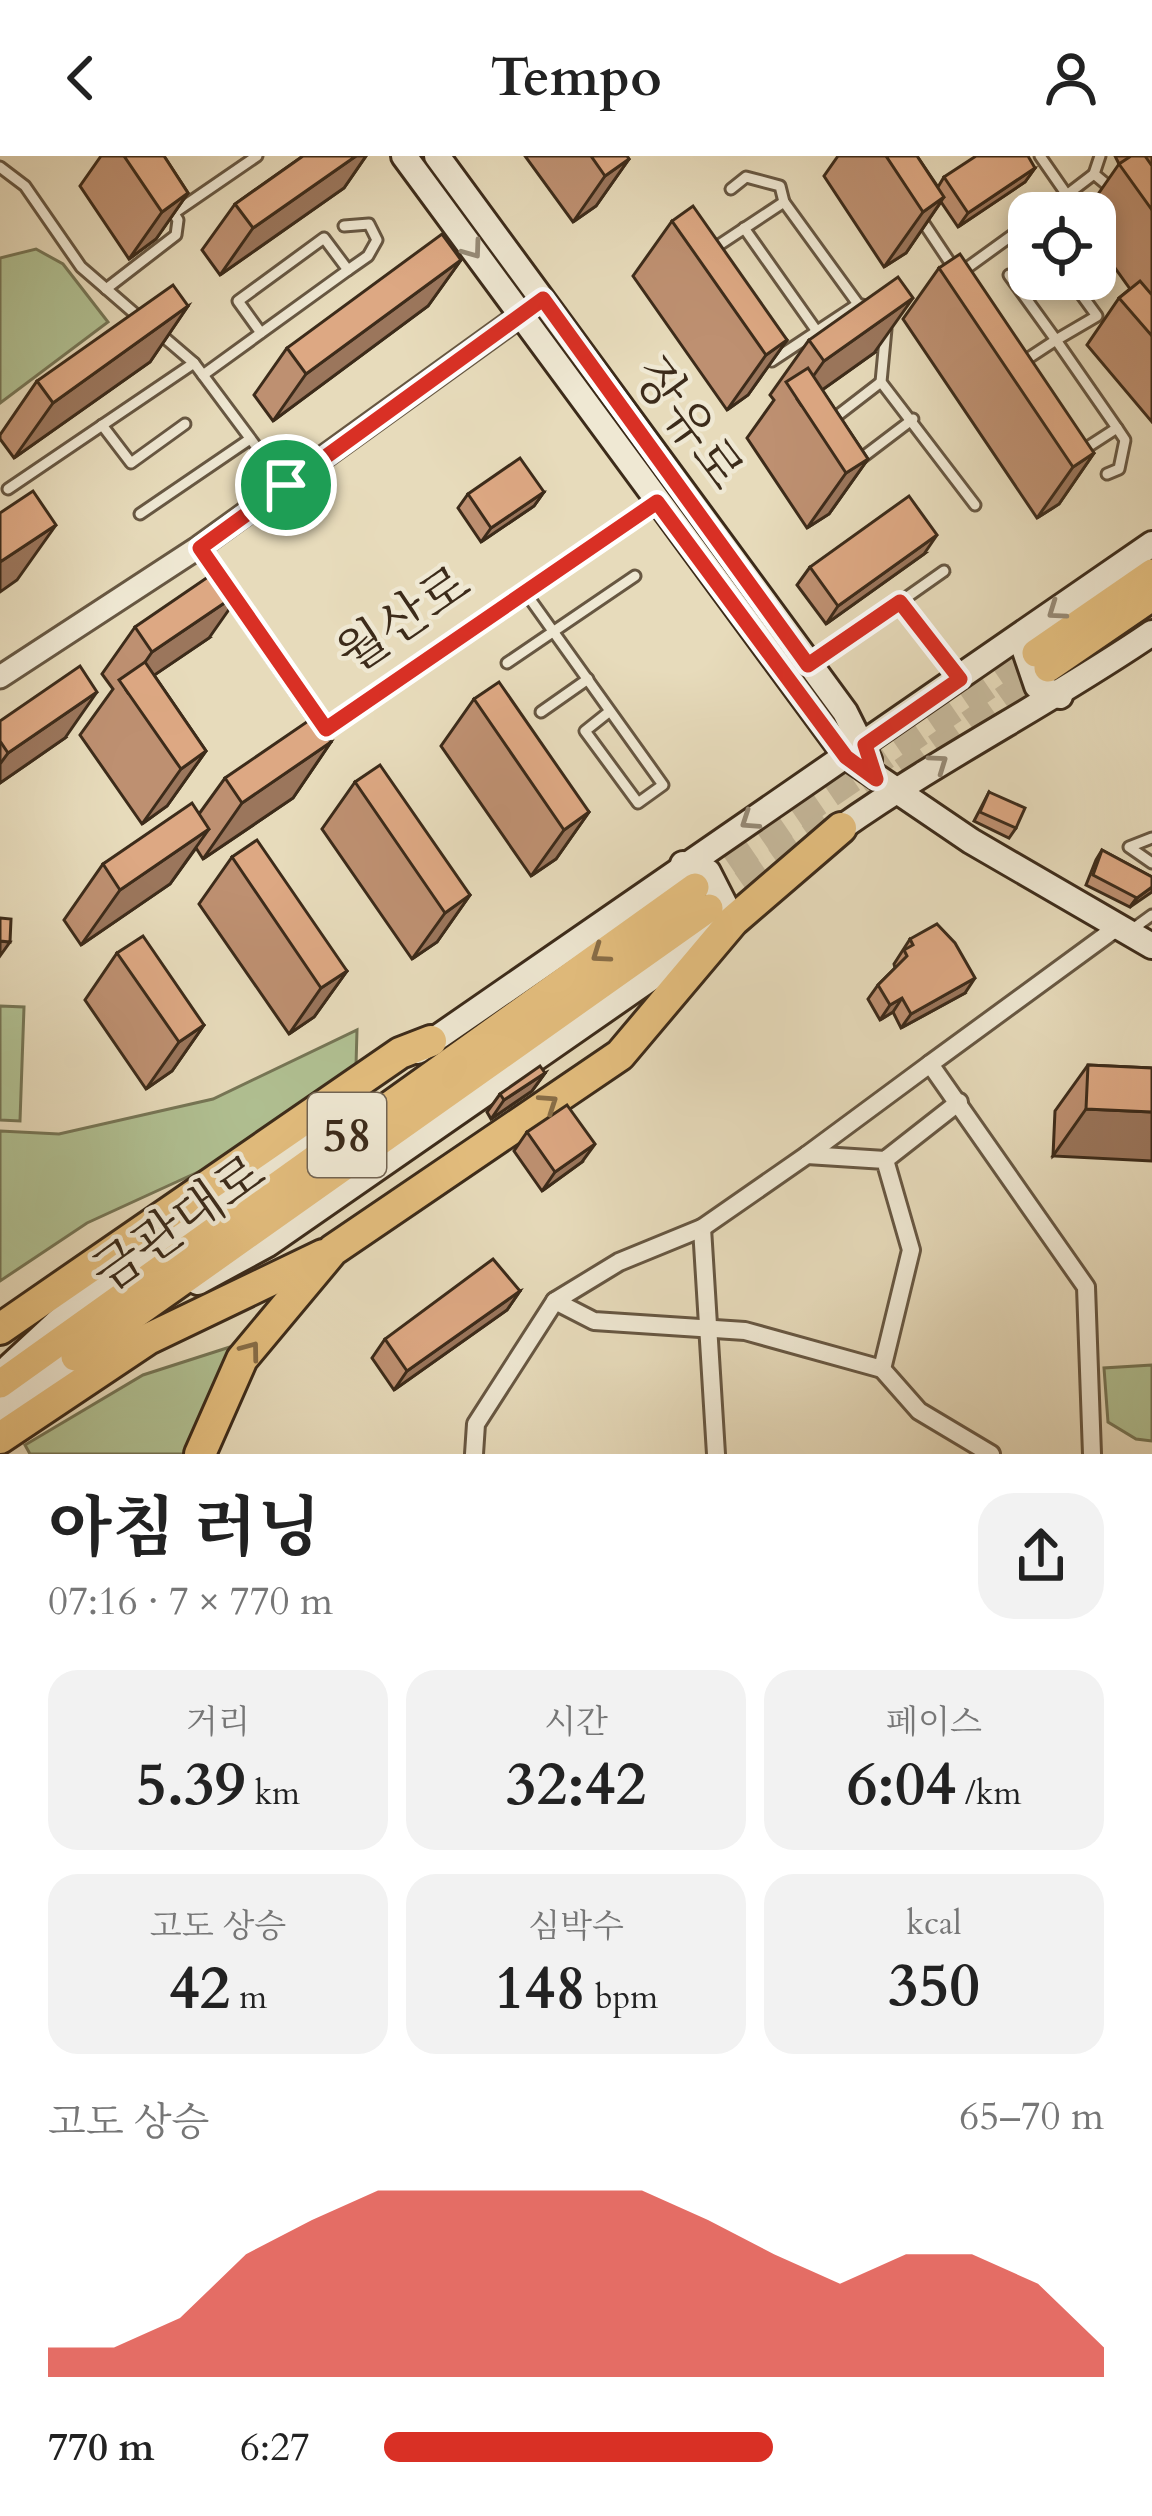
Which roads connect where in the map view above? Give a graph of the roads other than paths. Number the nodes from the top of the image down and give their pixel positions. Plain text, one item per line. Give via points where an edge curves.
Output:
1 (5, 156) edge
2 (257, 156) edge
3 (404, 156) edge
4 (437, 156) edge
5 (1040, 156) edge
6 (1100, 156) edge
7 (2, 169) edge
8 (1094, 174) junction
9 (731, 189) dead end
10 (1065, 192) edge
11 (1071, 192) edge
12 (162, 196) edge
13 (784, 202) junction
14 (1127, 202) edge
15 (910, 203) edge
16 (174, 213) junction
17 (344, 226) dead end
18 (744, 228) junction
19 (1008, 239) edge
20 (701, 257) edge
21 (348, 270) junction
22 (106, 289) junction
23 (543, 299) junction
24 (1028, 300) edge
25 (1085, 300) edge
26 (858, 304) junction
27 (521, 315) junction
28 (817, 330) junction
29 (261, 332) junction
30 (1056, 340) junction
31 (760, 344) edge
32 (1004, 349) edge
33 (194, 363) junction
34 (1016, 366) junction
35 (203, 375) junction
36 (881, 382) junction
37 (1029, 383) edge
38 (913, 419) junction
39 (185, 424) dead end
40 (102, 425) junction
41 (1117, 428) junction
42 (818, 431) edge
43 (1066, 436) edge
44 (250, 439) junction
45 (846, 470) edge
46 (1107, 474) dead end
47 (286, 485) junction
48 (8, 489) dead end
49 (657, 502) junction
50 (975, 505) dead end
51 (140, 514) dead end
52 (1152, 544) edge
53 (200, 548) junction
54 (944, 571) dead end
55 (1152, 573) edge
56 (635, 576) dead end
57 (525, 592) junction
58 (1152, 598) edge
59 (900, 602) junction
60 (555, 633) junction
61 (1152, 633) edge
62 (1035, 652) junction
63 (507, 663) dead end
64 (808, 665) junction
65 (0, 677) edge
66 (588, 679) junction
67 (960, 679) junction
68 (1060, 696) junction
69 (610, 711) junction
70 (541, 712) dead end
71 (856, 751) junction
72 (901, 789) junction
73 (842, 828) joint
74 (1152, 838) edge
75 (1152, 863) edge
76 (705, 895) junction
77 (1152, 915) edge
78 (1125, 928) junction
79 (1152, 946) edge
80 (431, 1041) junction
81 (931, 1064) junction
82 (959, 1102) junction
83 (807, 1155) junction
84 (886, 1160) junction
85 (702, 1228) junction
86 (333, 1250) junction
87 (555, 1301) junction
88 (708, 1327) junction
89 (0, 1329) edge
90 (76, 1357) joint
91 (882, 1369) junction
92 (0, 1380) edge
93 (0, 1412) edge
94 (0, 1442) edge
95 (6, 1454) edge
96 (200, 1454) edge
97 (474, 1454) edge
98 (716, 1454) edge
99 (991, 1454) edge
100 (1092, 1454) edge

1 - 7 lane
2 - 16 lane
3 -> 27 main road, 장유로
4 - 23 main road, 장유로
5 - 10 lane
6 - 8 lane
7 - 22 lane via 25,186 81,267
8 - 11 lane
8 - 14 lane
9 - 13 lane via 746,177 765,178 780,186
12 - 16 lane
13 - 18 lane
13 - 26 lane
15 - 19 lane via 956,277
16 - 22 lane via 176,235
17 - 21 lane via 369,224 377,240
18 - 20 lane
18 - 28 lane
21 - 29 lane
21 - 29 lane via 324,238 238,301
22 - 33 lane
23 - 27 street
23 - 64 main road, 장유로
24 - 30 lane
25 - 30 lane via 1097,316
26 - 28 lane
26 - 36 lane via 887,312
27 - 47 street
27 - 49 main road, 장유로
28 - 31 lane via 772,361
29 - 35 lane
30 - 34 lane
30 - 41 lane
32 - 34 lane
33 - 35 lane
33 - 40 lane
34 - 37 lane
35 - 44 lane
36 - 38 lane
36 - 42 lane
38 - 45 lane
38 - 50 lane
39 - 40 lane via 131,463
40 - 48 lane
41 - 43 lane via 1078,453
41 - 46 lane via 1125,455
44 - 47 lane
44 - 51 lane
47 - 53 street
49 - 57 street, 월산로
49 - 71 main road, 장유로
52 -> 62 main road
53 - 57 street, 월산로 via 326,729
53 - 65 street
54 - 59 lane
55 - 62 main road
56 - 60 lane
57 - 60 lane
58 - 62 main road
59 - 64 lane
59 - 67 lane
60 - 63 lane
60 - 66 lane
61 - 68 main road
62 - 67 main road
62 - 68 main road via 1037,686
64 - 71 main road, 장유로
66 - 69 lane
66 - 70 lane
67 - 71 main road
72 -> 68 main road
69 - 69 lane via 663,785 638,803 585,731
71 - 72 main road via 876,779
71 -> 76 main road
72 - 73 main road
72 - 78 main road via 970,841
73 - 76 highway
74 - 75 lane via 1129,847
76 - 80 main road
86 -> 76 highway via 620,1054
76 - 90 main road, 금관대로 / 58
76 -> 92 main road, 금관대로 / 58
77 - 78 lane
78 - 79 main road
78 - 81 street
80 - 89 highway via 400,1052
80 - 92 main road via 79,1303
81 - 82 street
81 - 83 street
82 - 84 street
82 - 100 street via 1086,1287
83 - 84 street
83 - 85 street
84 - 91 street via 911,1250
85 - 87 street via 619,1262
85 - 88 street
86 - 94 highway via 148,1339
96 -> 86 highway via 242,1359
87 - 88 street via 594,1321
87 - 97 street via 476,1424
88 - 91 street
88 - 98 street
90 - 93 main road, 금관대로
91 - 99 street via 919,1411
94 - 95 highway

